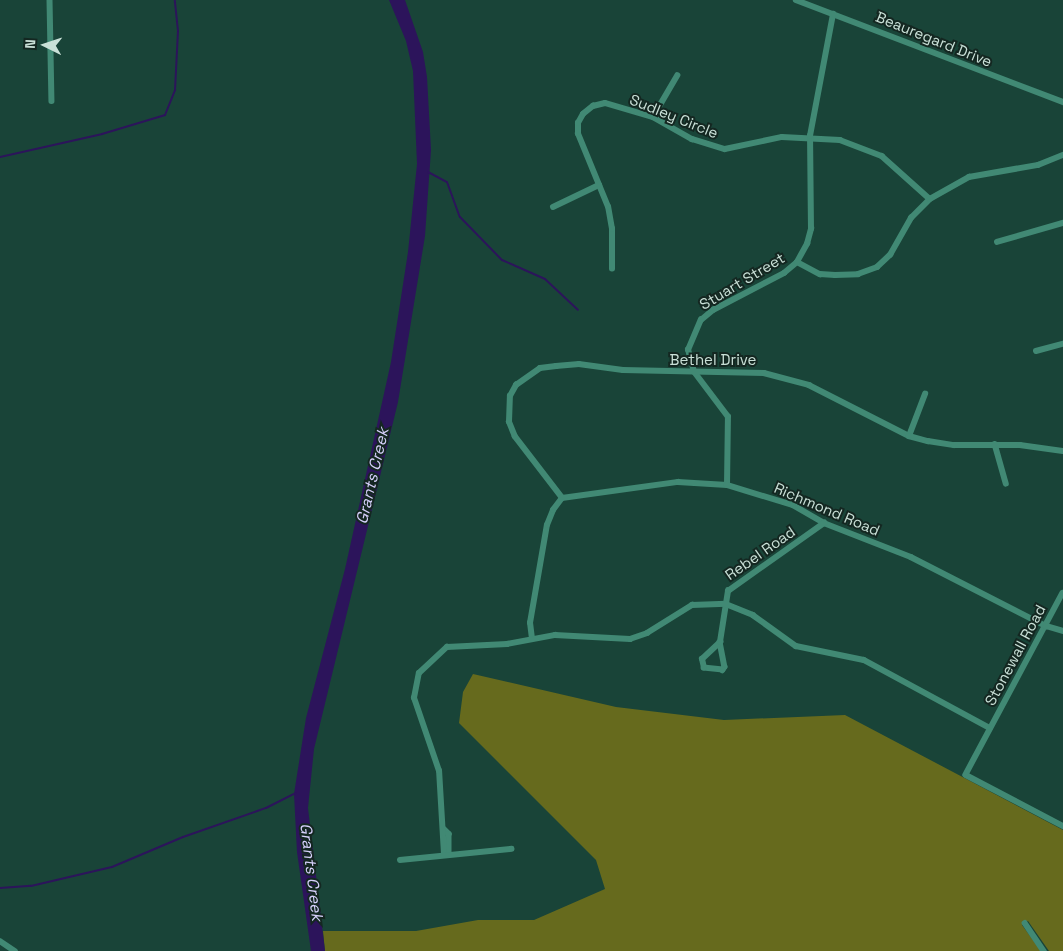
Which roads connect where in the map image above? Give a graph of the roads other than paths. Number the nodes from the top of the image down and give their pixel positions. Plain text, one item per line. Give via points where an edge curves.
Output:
1 (50, 0) edge
2 (796, 0) edge
3 (833, 14) junction
4 (677, 76) dead end
5 (52, 101) dead end
6 (1063, 102) edge
7 (654, 117) junction
8 (810, 136) junction
9 (1063, 155) edge
10 (599, 185) junction
11 (930, 199) junction
12 (554, 207) dead end
13 (1063, 223) edge
14 (997, 242) dead end
15 (797, 262) junction
16 (612, 269) dead end
17 (1063, 344) edge
18 (1036, 352) dead end
19 (694, 372) junction
20 (925, 394) dead end
21 (909, 436) junction
22 (995, 444) junction
23 (1063, 451) edge
24 (1006, 483) dead end
25 (728, 485) junction
26 (562, 498) junction
27 (824, 524) junction
28 (1063, 593) edge
29 (726, 604) junction
30 (1046, 626) junction
31 (1063, 631) edge
32 (532, 639) junction
33 (720, 642) junction
34 (990, 728) junction
35 (1063, 826) edge
36 (511, 849) dead end
37 (447, 854) junction
38 (400, 860) dead end
39 (1025, 923) dead end
40 (0, 941) edge
41 (15, 951) edge
42 (1044, 951) edge

1 - 5 street
2 - 3 street, Beauregard Drive
3 - 6 street, Beauregard Drive
3 - 8 street, Stuart Street
4 - 7 street
7 - 8 street, Sudley Circle via 692,139 725,149 782,137
7 - 10 street, Sudley Circle via 605,103 593,106 583,114 578,123 578,134
8 - 11 street, Sudley Circle via 840,140 882,156
8 - 15 street, Stuart Street via 811,229
9 - 11 street via 1038,165 975,175
10 - 12 street
10 - 16 street, Sudley Circle via 612,229
11 - 15 street via 911,218 890,254 877,267 858,274 835,275 820,274
13 - 14 street
15 - 19 street, Stuart Street via 764,285 713,310 702,320 688,350
17 - 18 street
19 - 21 street, Bethel Drive via 743,370 784,377 809,385
19 - 25 street, Stuart Street via 728,417
19 - 26 street, Bethel Drive via 564,365 540,368 516,385 510,396 509,422 515,437
20 - 21 street
21 - 22 street, Bethel Drive via 954,445
22 - 23 street, Bethel Drive
22 - 24 street
25 - 26 street, Richmond Road via 678,482
25 - 27 street, Richmond Road via 794,505
26 - 32 street via 547,525 530,623
27 - 29 street, Rebel Road via 733,586 728,591
27 - 30 street, Richmond Road via 911,557
28 - 30 street, Stonewall Road
29 - 32 street via 692,605 647,633 630,639 574,635
29 - 33 street, Rebel Road
29 - 34 street via 753,615 796,646 864,660
30 - 31 street, Richmond Road
30 - 34 street, Stonewall Road
32 - 37 street via 447,646 419,673 415,686 416,707 438,771
33 - 33 street, Rebel Road via 725,666 714,671 704,668 702,659
34 - 35 street, Stonewall Road via 966,774
36 - 37 street
37 - 38 street
39 - 42 street
40 - 41 street

